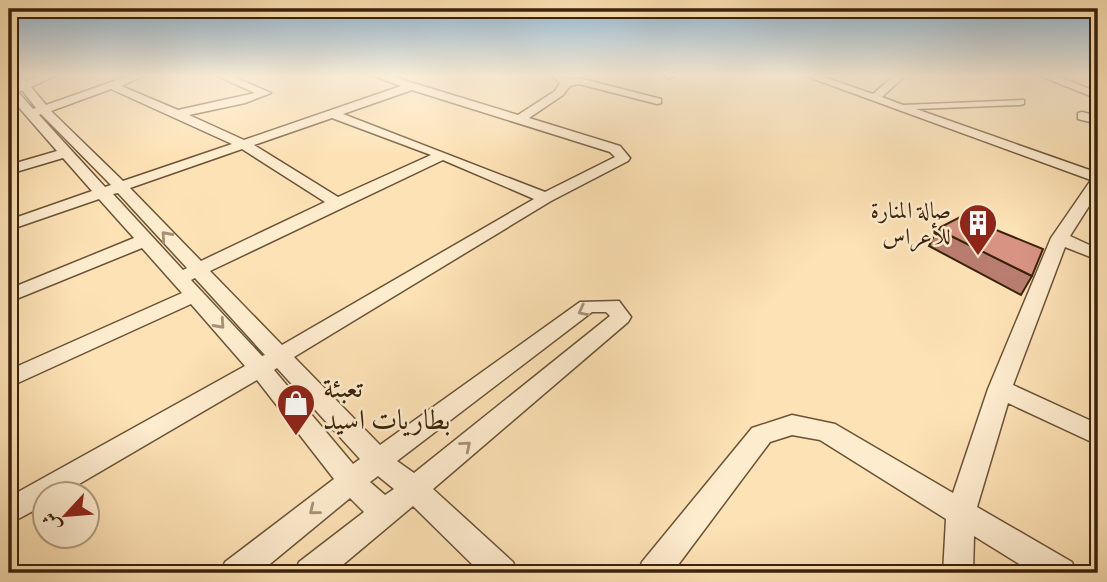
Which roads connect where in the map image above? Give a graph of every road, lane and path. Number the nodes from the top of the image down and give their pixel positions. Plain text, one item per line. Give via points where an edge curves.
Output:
1 (28, 102) edge
2 (65, 102) edge
3 (150, 102) edge
4 (235, 102) edge
5 (366, 102) edge
6 (463, 102) edge
7 (545, 102) edge
8 (886, 102) edge
9 (1015, 102) edge
10 (896, 106) junction
11 (37, 112) junction
12 (177, 114) junction
13 (333, 114) junction
14 (1082, 116) dead end
15 (519, 120) junction
16 (1098, 120) edge
17 (245, 145) junction
18 (67, 152) junction
19 (443, 155) junction
20 (9, 170) edge
21 (1098, 180) edge
22 (112, 190) junction
23 (546, 198) junction
24 (337, 202) junction
25 (9, 225) edge
26 (1060, 238) junction
27 (145, 240) junction
28 (1098, 255) edge
29 (188, 274) junction
30 (194, 295) junction
31 (9, 296) edge
32 (270, 363) junction
33 (9, 379) edge
34 (999, 389) junction
35 (1098, 435) edge
36 (378, 461) junction
37 (351, 481) junction
38 (414, 489) junction
39 (9, 511) edge
40 (961, 512) junction
41 (385, 513) junction
42 (236, 573) edge
43 (310, 573) edge
44 (502, 573) edge
45 (653, 573) edge
46 (958, 573) edge
47 (1060, 573) edge

1 - 11 street
2 - 11 street
3 - 12 street
4 - 12 street
5 - 13 street
6 - 15 street
7 - 15 street
8 - 10 street
9 - 10 street
10 - 21 street
11 - 18 street
11 - 22 street
12 - 17 street
13 - 17 street
13 - 19 street
14 - 16 street
15 - 23 street via 615,149 623,158
17 - 22 street
17 - 24 street
18 - 20 street
18 - 22 street
19 - 23 street
19 - 24 street
21 - 26 street
22 - 25 street
22 - 27 street
29 -> 22 street
23 - 32 street
24 - 29 street
26 - 28 street
26 - 34 street
27 - 29 street
27 - 31 street
29 - 30 street
29 - 32 street
30 -> 32 street
30 - 33 street
32 - 36 street
32 - 37 street
32 - 39 street
34 - 35 street
34 - 40 street
36 - 37 street
36 - 38 street
38 -> 36 street via 621,317 612,305 587,306
37 - 41 street
37 -> 42 street
38 - 41 street
38 - 44 street
40 - 45 street via 826,431 792,425 761,435
40 - 46 street
40 - 47 street
41 - 43 street

